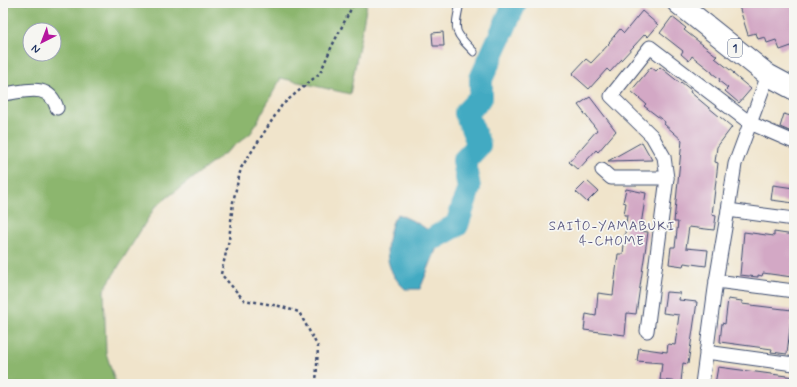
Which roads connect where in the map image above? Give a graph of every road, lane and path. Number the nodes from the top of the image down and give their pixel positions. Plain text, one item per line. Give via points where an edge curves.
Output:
1 (354, 3) edge
2 (460, 3) edge
3 (678, 3) edge
4 (474, 52) dead end
5 (768, 75) junction
6 (794, 89) edge
7 (3, 94) edge
8 (57, 108) dead end
9 (750, 123) junction
10 (794, 142) edge
11 (602, 170) dead end
12 (667, 178) junction
13 (728, 210) junction
14 (794, 219) edge
15 (716, 281) junction
16 (794, 291) edge
17 (648, 331) dead end
18 (706, 352) junction
19 (794, 364) edge
20 (316, 384) edge
21 (702, 384) edge

1 - 20 path via 320,73 282,105 241,168 221,274 244,300 299,312 318,347
2 - 4 lane via 456,24 458,37
3 - 5 main road, 1
5 - 6 main road, 1
5 - 9 street
7 - 8 street via 40,89 49,93
9 - 10 street
9 - 12 street via 650,46 611,96 652,136 664,157
9 - 13 street via 735,164
11 - 12 street via 611,178
12 - 17 street
13 - 14 street
13 - 15 street
15 - 16 street
15 - 18 street
18 - 19 street
18 - 21 street

